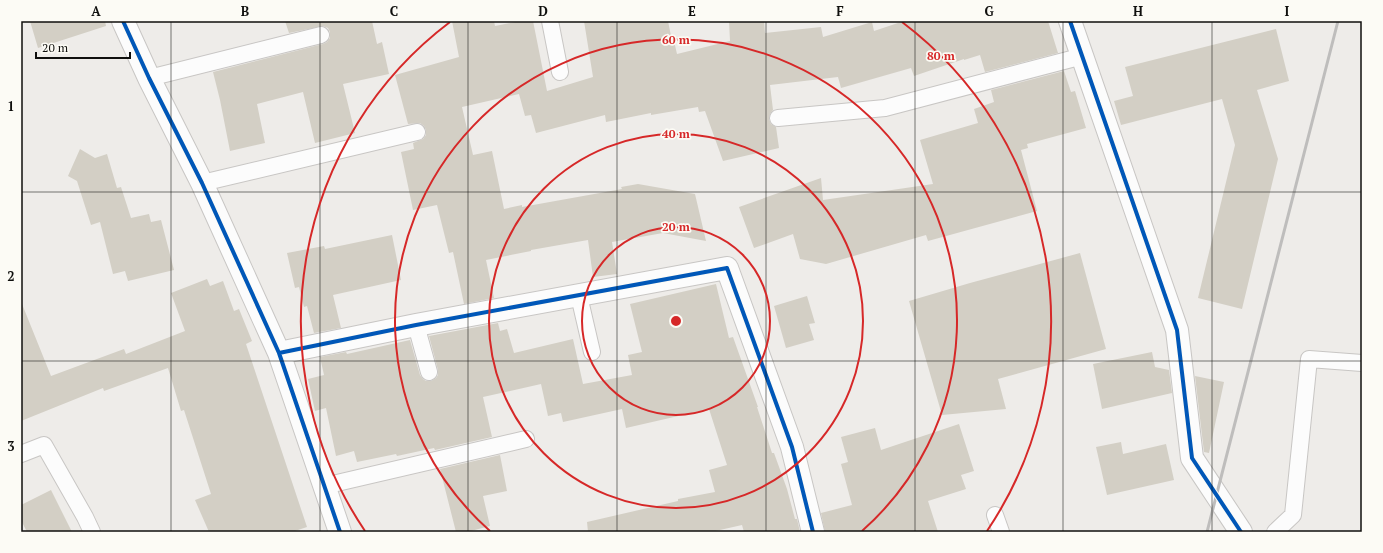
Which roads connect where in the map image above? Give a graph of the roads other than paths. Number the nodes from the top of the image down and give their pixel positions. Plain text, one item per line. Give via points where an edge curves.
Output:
1 (123, 21) edge
2 (550, 21) edge
3 (1070, 21) edge
4 (321, 35) dead end
5 (1083, 56) junction
6 (560, 72) dead end
7 (149, 78) junction
8 (778, 118) dead end
9 (417, 132) dead end
10 (202, 183) junction
11 (579, 296) junction
12 (416, 325) junction
13 (592, 352) dead end
14 (279, 353) junction
15 (1362, 363) edge
16 (429, 372) dead end
17 (526, 439) dead end
18 (21, 454) edge
19 (324, 486) junction
20 (996, 515) dead end
21 (92, 532) edge
22 (340, 532) edge
23 (813, 532) edge
24 (1001, 532) edge
25 (1241, 532) edge
26 (1274, 532) edge

1 - 7 street
2 - 6 lane
3 - 5 street
4 - 7 lane
5 - 8 lane via 885,108
5 - 25 street via 1177,330 1192,458
7 - 10 street
9 - 10 lane
10 - 14 street
11 - 12 street
11 - 13 lane
11 - 23 street via 728,268 792,447
12 - 14 street
12 - 16 lane
14 - 19 street
15 - 26 lane via 1309,359 1292,515
17 - 19 lane
18 - 21 lane via 44,445
19 - 22 street
20 - 24 lane

